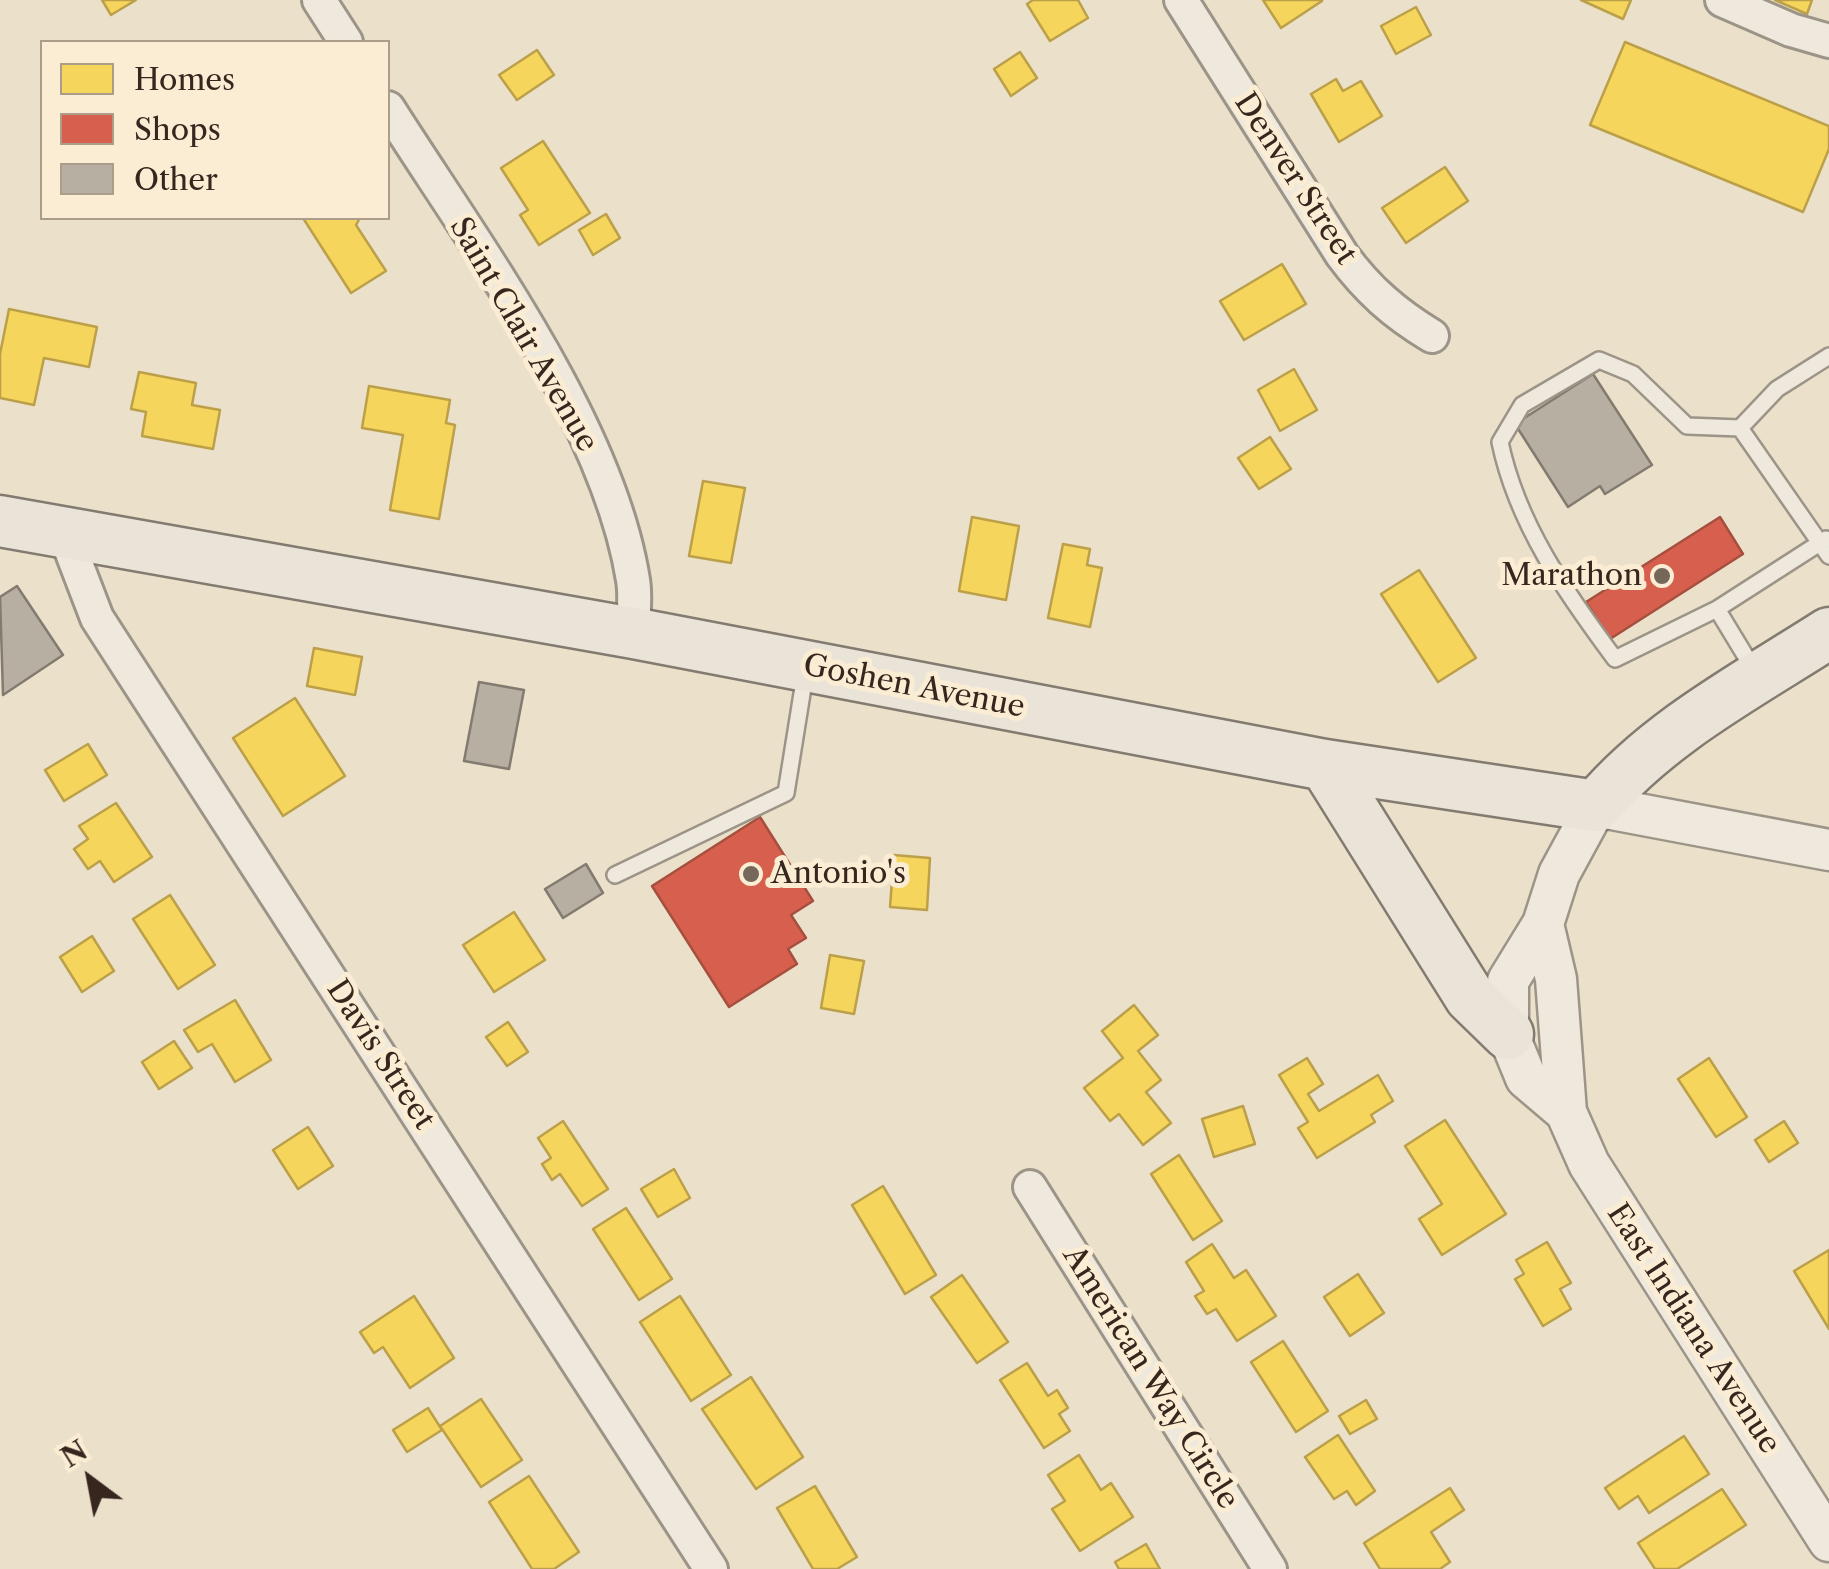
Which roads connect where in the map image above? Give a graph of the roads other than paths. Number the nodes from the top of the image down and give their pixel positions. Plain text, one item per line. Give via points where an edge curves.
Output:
1 (320, 0) edge
2 (1181, 0) edge
3 (1722, 0) edge
4 (345, 40) edge
5 (1829, 41) edge
6 (390, 111) edge
7 (1432, 336) dead end
8 (1829, 356) edge
9 (1740, 428) junction
10 (0, 521) edge
11 (64, 532) junction
12 (1826, 545) edge
13 (1716, 609) junction
14 (633, 633) junction
15 (1829, 633) edge
16 (806, 666) junction
17 (1759, 678) junction
18 (1324, 765) junction
19 (1596, 806) junction
20 (1829, 850) edge
21 (615, 875) dead end
22 (1543, 924) junction
23 (1508, 1034) junction
24 (1566, 1112) junction
25 (1030, 1187) dead end
26 (1829, 1541) edge
27 (711, 1569) edge
28 (1270, 1569) edge

1 - 4 street
2 - 7 street, Denver Street via 1342,255 1369,291
3 - 5 street
6 - 14 street, Saint Clair Avenue via 554,377 595,460 634,582
8 - 9 lane via 1777,390
9 - 12 lane
9 - 13 lane via 1687,426 1633,374 1599,360 1522,405 1500,442 1510,490 1567,594 1615,659
10 - 11 main road, Goshen Avenue
11 - 14 main road, Goshen Avenue
11 - 27 street, Davis Street via 97,618
12 - 13 lane
13 - 17 lane
14 - 16 main road, Goshen Avenue
15 - 17 main road
16 - 18 main road, Goshen Avenue
16 - 21 lane via 786,793
17 - 19 main road via 1668,738
18 - 19 main road, Goshen Avenue
18 - 23 main road via 1470,997
19 - 20 street, Goshen Avenue
19 - 22 street, East Indiana Avenue via 1558,874
22 - 23 street, East Indiana Avenue via 1508,981
22 - 24 street, East Indiana Avenue via 1556,979
23 - 24 street, East Indiana Avenue via 1526,1078
24 - 26 street, East Indiana Avenue via 1588,1164
25 - 28 street, American Way Circle

